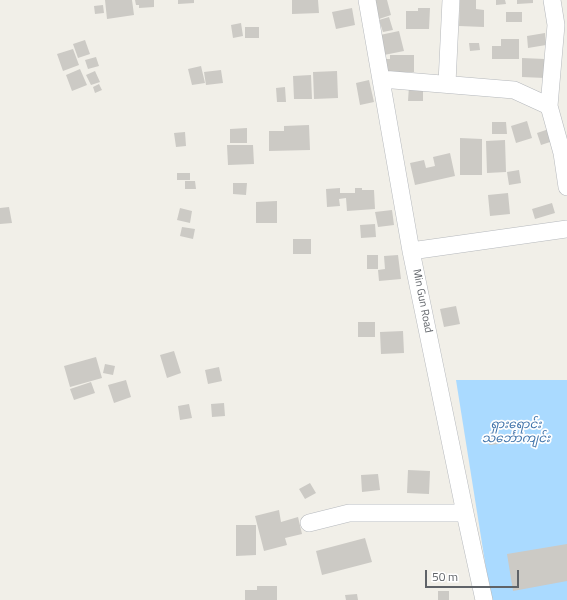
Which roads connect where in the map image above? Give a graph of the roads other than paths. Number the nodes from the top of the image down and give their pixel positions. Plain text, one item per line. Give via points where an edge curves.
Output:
1 (367, 0) edge
2 (451, 0) edge
3 (552, 0) edge
4 (381, 79) junction
5 (447, 83) junction
6 (549, 106) junction
7 (567, 187) edge
8 (567, 229) edge
9 (411, 251) junction
10 (464, 513) junction
11 (309, 523) dead end
12 (484, 600) edge

1 - 4 street, Min Gun Road
2 - 5 street
3 - 6 street via 556,25
4 - 5 street
4 - 9 street, Min Gun Road
5 - 6 street via 514,90
6 - 7 street via 562,153
8 - 9 street
9 - 10 street, Min Gun Road
10 - 11 street via 349,513
10 - 12 street, Min Gun Road

